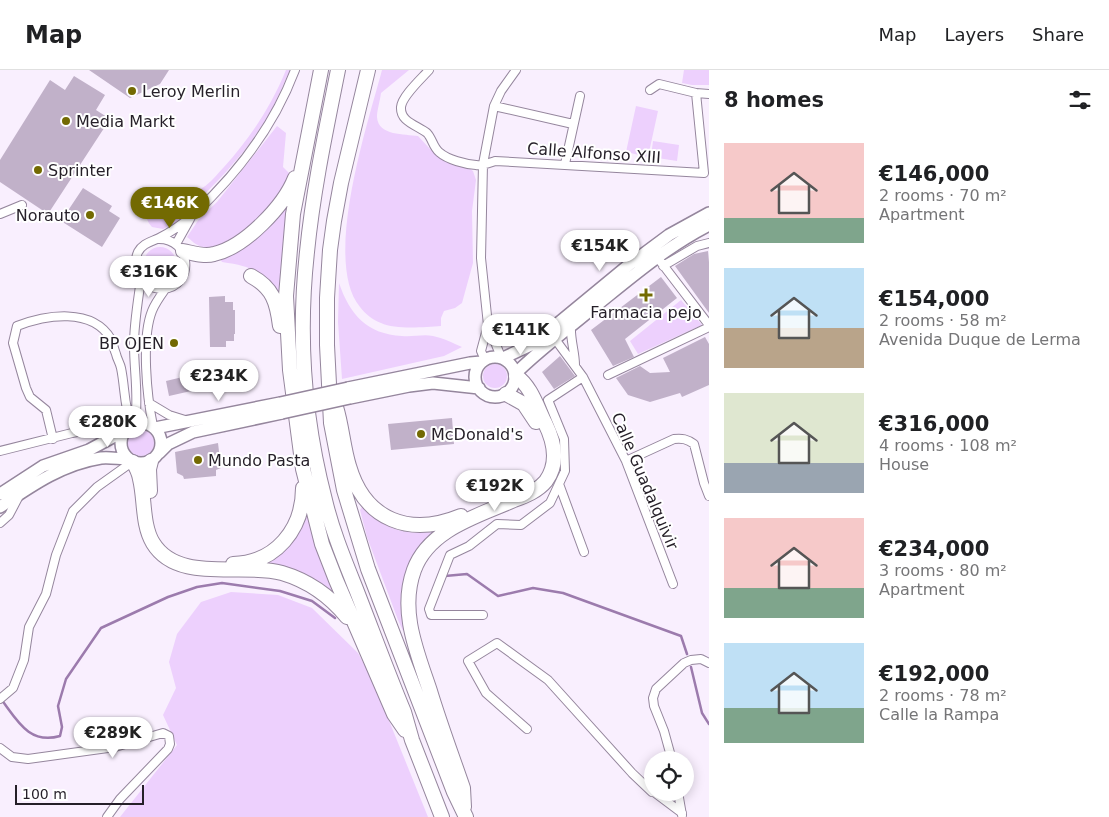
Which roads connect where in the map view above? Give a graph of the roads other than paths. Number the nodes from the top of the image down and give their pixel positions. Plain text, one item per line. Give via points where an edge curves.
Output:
1 (295, 70) edge
2 (321, 70) edge
3 (338, 70) edge
4 (368, 70) edge
5 (429, 70) edge
6 (516, 70) edge
7 (650, 90) dead end
8 (696, 93) junction
9 (709, 94) edge
10 (580, 96) dead end
11 (494, 106) junction
12 (573, 124) junction
13 (302, 161) junction
14 (483, 164) junction
15 (566, 164) junction
16 (22, 204) dead end
17 (709, 213) edge
18 (0, 214) edge
19 (193, 215) junction
20 (709, 226) edge
21 (158, 239) junction
22 (709, 243) edge
23 (180, 248) junction
24 (660, 262) junction
25 (251, 276) dead end
26 (141, 280) junction
27 (166, 288) junction
28 (709, 324) edge
29 (488, 325) junction
30 (571, 326) junction
31 (555, 339) junction
32 (502, 358) junction
33 (483, 361) junction
34 (575, 365) junction
35 (290, 370) junction
36 (516, 375) junction
37 (608, 375) dead end
38 (583, 377) junction
39 (329, 387) junction
40 (479, 388) junction
41 (349, 393) junction
42 (506, 394) junction
43 (149, 403) junction
44 (281, 408) junction
45 (190, 421) junction
46 (129, 427) junction
47 (154, 427) junction
48 (53, 438) junction
49 (0, 451) edge
50 (155, 457) junction
51 (131, 461) junction
52 (626, 461) junction
53 (303, 469) junction
54 (560, 484) junction
55 (21, 493) junction
56 (0, 494) edge
57 (709, 496) edge
58 (0, 508) edge
59 (0, 523) edge
60 (584, 552) dead end
61 (673, 584) dead end
62 (483, 615) dead end
63 (359, 633) junction
64 (709, 663) edge
65 (0, 699) edge
66 (527, 730) dead end
67 (412, 740) junction
68 (0, 748) edge
69 (670, 751) edge
70 (644, 784) edge
71 (664, 801) edge
72 (680, 801) edge
73 (465, 815) edge
74 (682, 815) edge
75 (107, 817) edge
76 (442, 817) edge

1 - 19 street via 263,134
2 - 13 highway
3 - 67 highway via 318,169 306,253 303,320 310,419 317,465 335,536
4 - 39 highway via 334,220 326,298
5 - 14 street, Calle Alfonso XIII via 402,103 404,118 428,134 434,146 448,158
6 - 11 street
7 - 8 street via 660,84
8 - 9 street
8 - 15 street, Calle Alfonso XIII via 704,173
10 - 12 street
11 - 12 street
11 - 14 street
12 - 15 street
13 - 23 highway via 282,202 250,234 214,254 199,255
13 - 35 highway via 286,296
14 - 15 street, Calle Alfonso XIII via 495,161
14 - 29 street via 481,258
16 - 18 street
17 - 32 main road via 669,235 630,264 533,344
19 - 21 street
19 - 23 street
20 - 24 main road
21 - 23 street via 168,240
21 - 26 street via 146,244 138,253 136,265
22 - 24 street
23 - 27 street via 185,261 183,275 178,282
24 - 28 street
24 - 30 main road
25 - 35 highway via 262,282 272,294
26 - 27 street via 150,286
26 - 46 street via 134,346 137,403
27 - 43 street via 152,310 148,330
28 - 37 street
29 - 32 street
29 - 33 street
30 - 31 main road
30 - 34 street, Calle Guadalquivir
31 - 34 street, Calle Guadalquivir
31 - 36 main road
32 - 33 main road via 491,357
32 - 36 main road via 512,365
33 - 40 main road via 475,375
33 - 41 main road
34 - 38 street, Calle Guadalquivir
35 - 53 highway
36 - 42 main road
36 - 73 highway via 524,382 552,436 554,456 550,474 532,492 460,524 431,544 414,570 408,599 414,640 463,788
38 - 52 street, Calle Guadalquivir
38 - 54 street via 548,400 564,439 566,471
39 - 42 highway via 349,466 361,493 382,514 402,524 413,525 444,523 523,489 537,478 546,457 544,437 524,404
39 - 73 highway via 337,458 353,523
40 - 41 main road via 441,383
40 - 42 main road via 492,397
41 - 44 main road, bridge
43 - 45 street via 169,415
43 - 47 street
44 - 45 main road
44 - 50 main road via 193,432 168,444
45 - 47 main road
46 - 47 main road via 144,422
46 - 48 street via 116,424
46 - 48 street via 121,367 111,340 101,328 66,315 35,319 17,326 13,343 26,388 30,397 46,410
46 - 51 main road via 120,441 122,451
46 - 56 main road via 89,450 38,469
47 - 50 main road via 161,440
48 - 49 street
50 - 51 main road via 142,463
50 - 53 highway via 149,469 149,484 156,533 165,548 195,563 240,563 272,551 295,528 301,510
51 - 55 main road via 93,460 51,475
51 - 63 highway via 140,478 152,542 174,562 194,568 280,573 308,583 325,593
51 - 65 street via 74,511 56,555 46,594 29,627 24,660 13,688
52 - 57 street via 674,440 688,440 694,444
52 - 61 street, Calle Guadalquivir
53 - 63 highway via 322,544
54 - 60 street
54 - 62 street via 550,503 521,525 497,524 469,546 450,555 428,609 431,615
55 - 58 main road
55 - 59 street via 9,515
63 - 67 highway via 394,714
64 - 69 street via 701,659 684,663 656,689 654,706
66 - 70 street via 486,693 468,661 497,643 548,680
67 - 76 highway
68 - 75 street via 12,756 28,759 115,747 163,733 169,736 168,749
71 - 74 street
72 - 74 street

